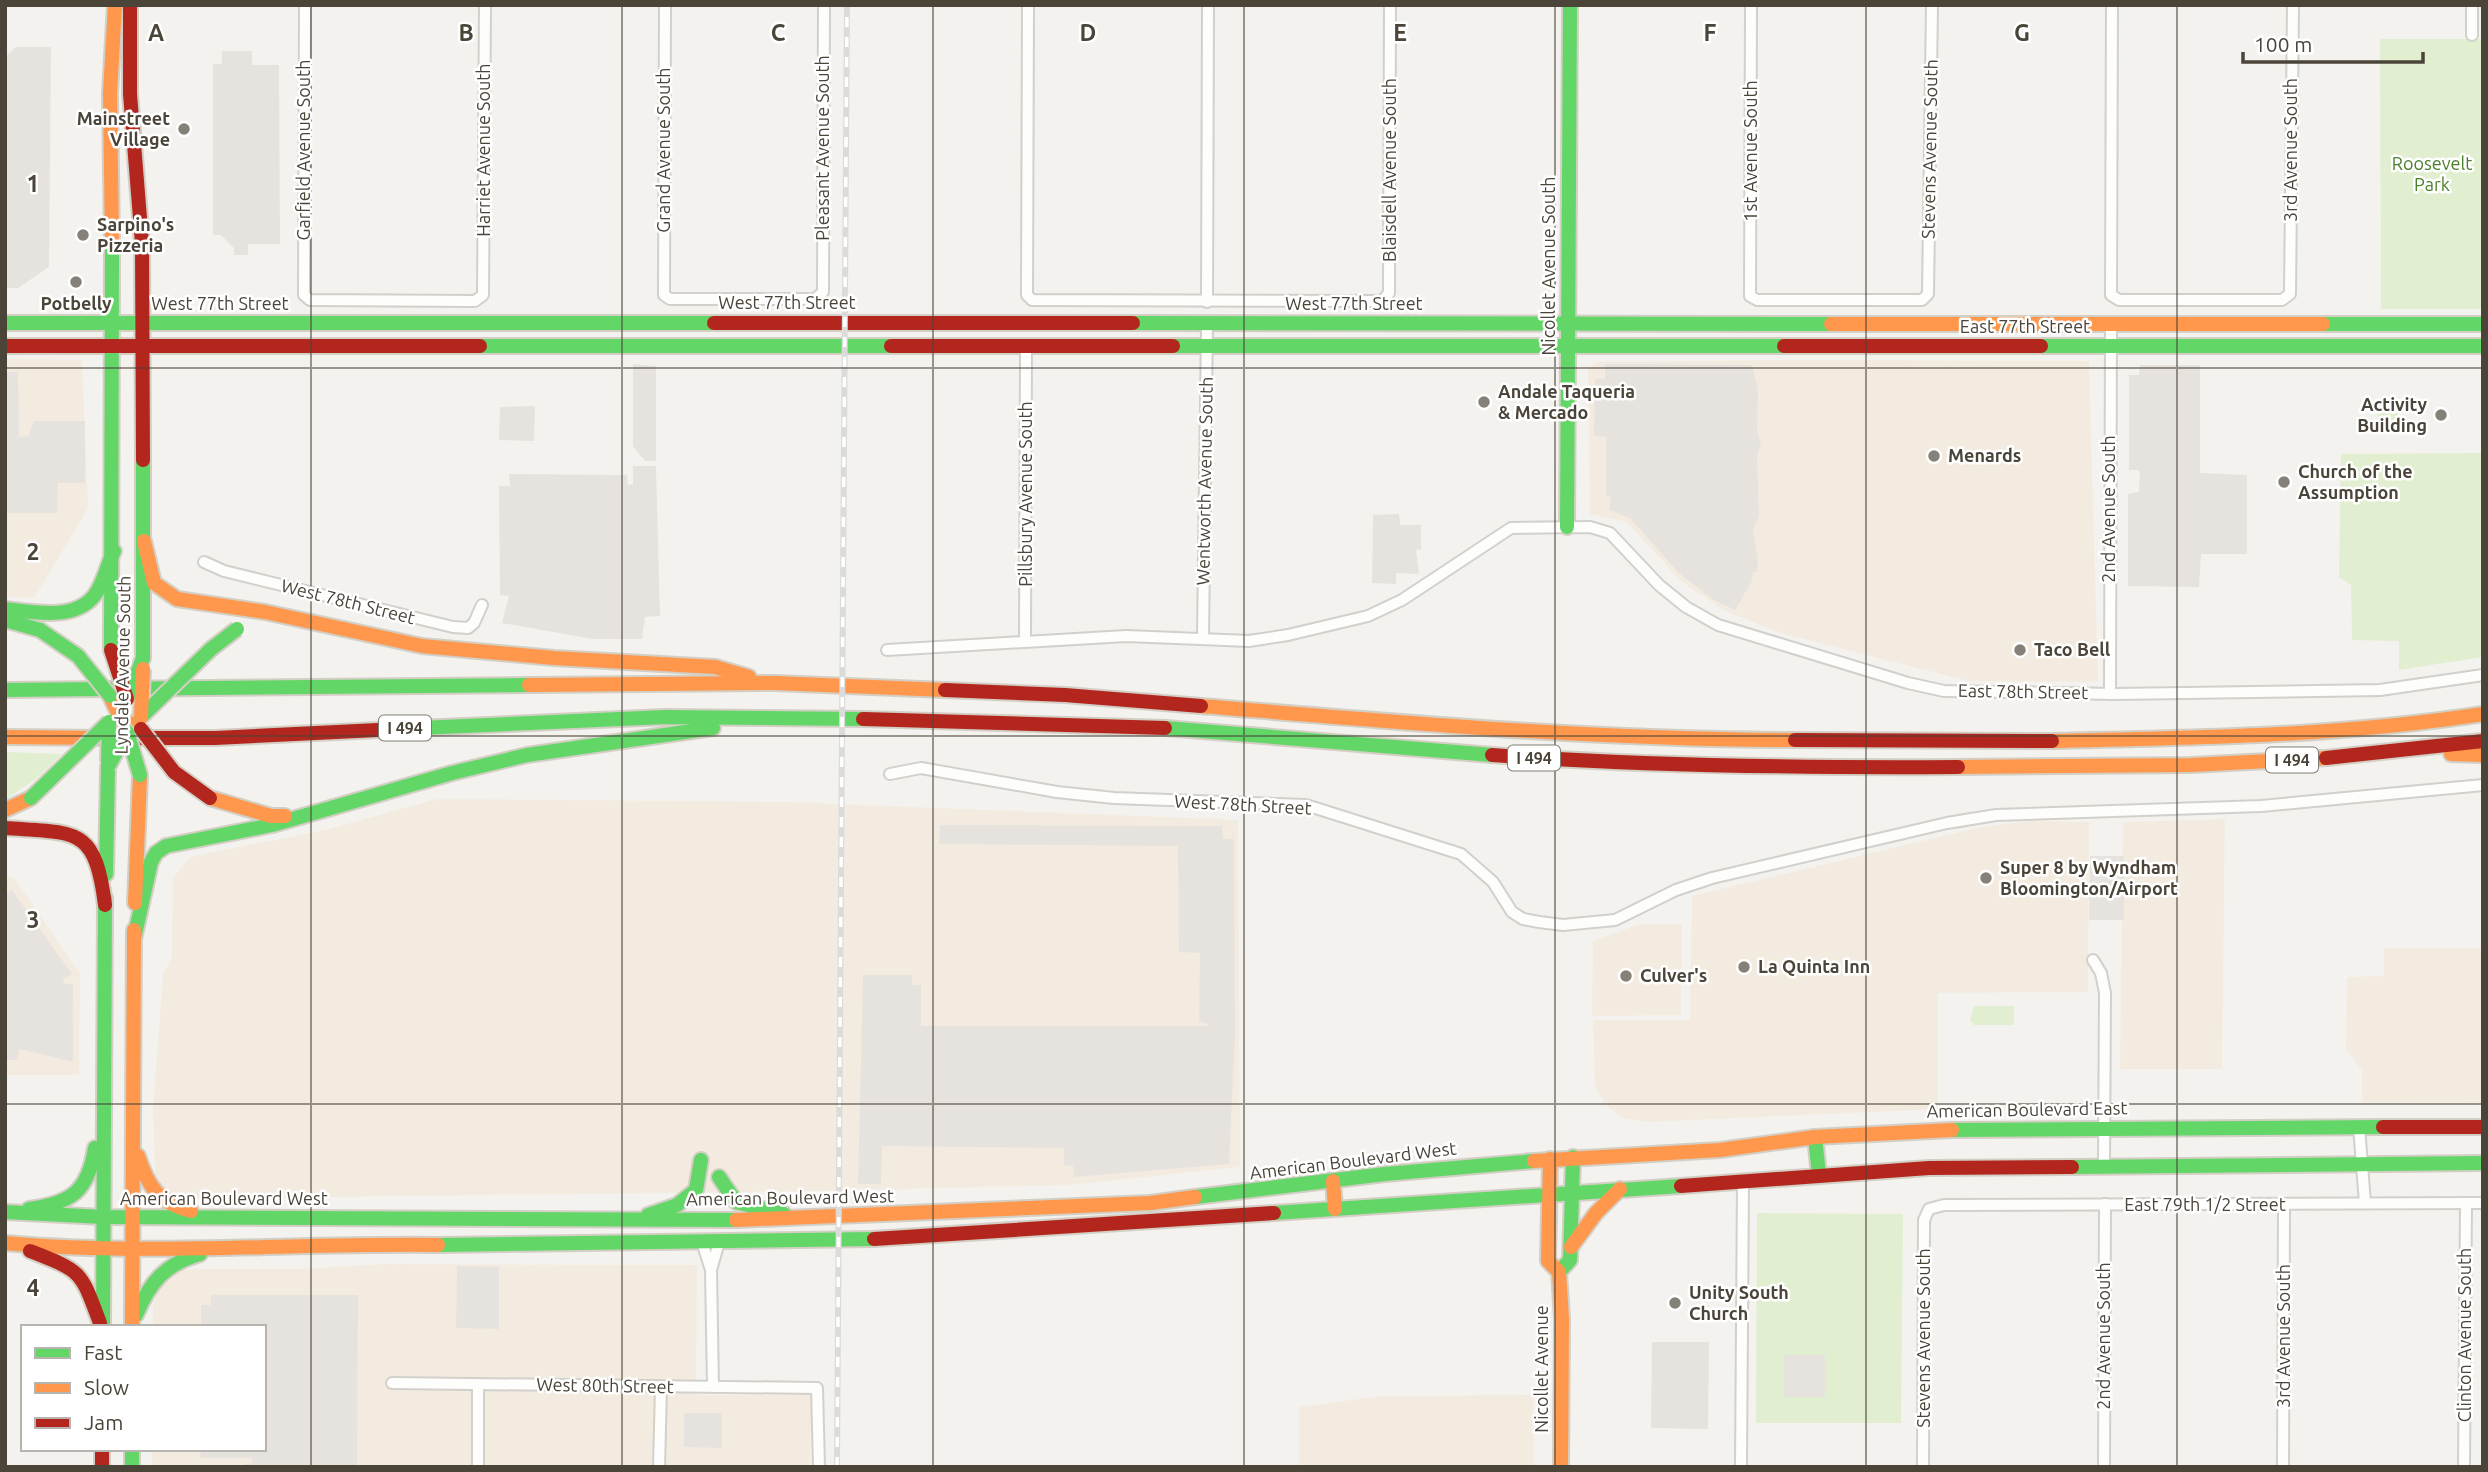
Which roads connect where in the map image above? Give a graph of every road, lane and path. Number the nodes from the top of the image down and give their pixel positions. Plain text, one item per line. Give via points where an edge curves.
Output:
1 (115, 5) edge
2 (130, 5) edge
3 (305, 5) edge
4 (485, 5) edge
5 (665, 5) edge
6 (824, 5) edge
7 (1028, 5) edge
8 (1208, 5) edge
9 (1390, 5) edge
10 (1570, 5) edge
11 (1751, 5) edge
12 (1932, 5) edge
13 (2112, 5) edge
14 (2292, 5) edge
15 (2472, 5) edge
16 (2472, 35) dead end
17 (823, 292) joint
18 (1928, 294) joint
19 (483, 295) joint
20 (1207, 302) junction
21 (5, 323) edge
22 (113, 323) junction
23 (144, 323) junction
24 (1568, 323) junction
25 (1207, 324) junction
26 (1912, 324) junction
27 (2483, 324) edge
28 (2111, 325) junction
29 (5, 346) edge
30 (113, 346) junction
31 (1568, 346) junction
32 (1769, 346) junction
33 (2111, 346) junction
34 (2483, 346) edge
35 (144, 347) junction
36 (1026, 347) junction
37 (1207, 347) junction
38 (1567, 527) junction
39 (144, 541) junction
40 (114, 551) junction
41 (204, 562) dead end
42 (482, 605) dead end
43 (5, 609) edge
44 (5, 620) edge
45 (306, 620) junction
46 (1203, 638) junction
47 (1025, 641) junction
48 (111, 650) junction
49 (887, 650) dead end
50 (143, 658) junction
51 (2483, 676) edge
52 (775, 683) junction
53 (5, 690) edge
54 (2109, 694) junction
55 (110, 696) junction
56 (127, 699) junction
57 (2483, 706) edge
58 (2483, 714) edge
59 (113, 717) junction
60 (805, 717) junction
61 (2418, 724) junction
62 (136, 725) junction
63 (5, 737) edge
64 (2483, 741) edge
65 (2380, 753) junction
66 (2483, 755) edge
67 (108, 767) junction
68 (890, 774) dead end
69 (2483, 785) edge
70 (5, 810) edge
71 (300, 817) junction
72 (5, 828) edge
73 (105, 905) junction
74 (134, 939) junction
75 (2093, 960) dead end
76 (103, 1117) junction
77 (2359, 1126) junction
78 (2104, 1127) junction
79 (2483, 1127) edge
80 (1815, 1137) junction
81 (133, 1138) junction
82 (1573, 1157) junction
83 (1550, 1159) junction
84 (701, 1160) dead end
85 (2483, 1163) edge
86 (2364, 1164) junction
87 (2104, 1165) junction
88 (1819, 1175) junction
89 (719, 1177) dead end
90 (1333, 1181) junction
91 (1743, 1181) junction
92 (1620, 1189) junction
93 (1573, 1192) junction
94 (1549, 1196) junction
95 (2364, 1203) junction
96 (2466, 1203) junction
97 (2483, 1203) edge
98 (2105, 1205) junction
99 (2284, 1205) junction
100 (1335, 1209) junction
101 (1929, 1209) joint
102 (5, 1212) edge
103 (103, 1217) junction
104 (133, 1217) junction
105 (224, 1218) junction
106 (636, 1219) junction
107 (816, 1219) junction
108 (702, 1242) junction
109 (719, 1242) junction
110 (9, 1244) edge
111 (103, 1247) junction
112 (133, 1247) junction
113 (1571, 1247) junction
114 (224, 1248) junction
115 (711, 1270) junction
116 (1559, 1272) junction
117 (101, 1325) edge
118 (102, 1325) edge
119 (132, 1325) edge
120 (392, 1383) dead end
121 (478, 1384) junction
122 (661, 1387) junction
123 (713, 1387) junction
124 (478, 1467) edge
125 (659, 1467) edge
126 (819, 1467) edge
127 (1561, 1467) edge
128 (1741, 1467) edge
129 (1923, 1467) edge
130 (2104, 1467) edge
131 (2283, 1467) edge
132 (2464, 1467) edge

1 - 22 main road, Lyndale Avenue South via 110,93
2 - 23 main road, Lyndale Avenue South via 130,94 141,215
3 - 19 street, Garfield Avenue South via 304,295 310,300 393,301 475,301
4 - 19 street, Harriet Avenue South
5 - 17 street, Grand Avenue South via 664,295 670,299 815,299
6 - 17 street, Pleasant Avenue South
7 - 20 street via 1027,295 1032,300
8 - 20 street
9 - 20 street, Blaisdell Avenue South via 1389,293 1382,301
10 - 24 main road, Nicollet Avenue South
11 - 18 street, 1st Avenue South via 1751,296 1757,300 1922,300
12 - 18 street, Stevens Avenue South
13 - 14 street, 3rd Avenue South via 2111,295 2119,300 2282,300 2290,294
15 - 16 street
21 - 22 main road, West 77th Street
22 - 23 main road, West 77th Street
22 - 30 main road, Lyndale Avenue South
23 - 25 main road, West 77th Street
23 - 35 main road, Lyndale Avenue South
24 - 25 main road, West 77th Street
24 - 26 main road, East 77th Street
24 - 31 main road, Nicollet Avenue South
25 - 37 street, Wentworth Avenue South
26 - 28 main road, East 77th Street
26 - 32 main road via 1884,331 1773,332
27 - 28 main road, East 77th Street
28 - 33 street, 2nd Avenue South
29 - 30 main road
30 - 35 main road
30 - 40 main road, Lyndale Avenue South
31 - 32 main road, East 77th Street
31 - 37 main road
31 - 38 main road, Nicollet Avenue South
32 - 33 main road, East 77th Street
33 - 34 main road, East 77th Street
33 - 54 street, 2nd Avenue South
35 - 36 main road
35 - 39 main road, Lyndale Avenue South
36 - 37 main road
36 - 47 street, Pillsbury Avenue South
37 - 46 street, Wentworth Avenue South
38 - 46 street via 1511,528 1402,600 1368,616 1249,641
38 - 54 street, East 78th Street via 1601,528 1610,533 1686,607 1745,635 1944,691
39 - 45 main road via 155,583 177,599
39 - 50 main road, Lyndale Avenue South
40 - 43 main road via 86,605 51,612
40 - 48 main road, Lyndale Avenue South
41 - 42 street, West 78th Street via 453,627 468,628
44 - 55 main road, bridge via 40,630 78,656
45 - 52 main road via 422,646 715,667
45 - 62 main road, bridge via 266,620 237,629
46 - 47 street
47 - 49 street
48 - 55 main road, Lyndale Avenue South, bridge
48 - 56 main road, bridge
50 - 56 main road, bridge
50 - 62 main road, Lyndale Avenue South, bridge
51 - 54 street, East 78th Street via 2380,690
52 - 53 main road, I 494
52 - 61 main road, I 494 via 1065,695 1449,726 1700,740 2124,740
55 - 59 main road, Lyndale Avenue South
56 - 59 main road
56 - 62 main road
57 - 61 main road
58 - 61 main road, I 494
59 - 62 main road
59 - 67 main road, Lyndale Avenue South, bridge
59 - 70 main road, bridge via 31,798
60 - 63 main road, I 494 via 590,719 215,737
60 - 65 main road, I 494 via 1154,727 1599,763 1793,768 2191,765
60 - 71 main road via 527,755
62 - 67 main road, bridge via 115,749
62 - 71 main road, bridge via 165,763 210,798 271,816
62 - 74 main road, Lyndale Avenue South, bridge via 140,775
64 - 65 main road, I 494
65 - 66 main road
67 - 73 main road, Lyndale Avenue South
68 - 69 street, West 78th Street via 921,768 1114,798 1306,805 1461,854 1493,882 1512,912 1523,919 1563,925 1615,920 1712,878 1972,819 2046,812 2261,806
71 - 74 main road via 184,840 156,853
72 - 73 main road via 65,833 83,841 98,862
73 - 76 main road, Lyndale Avenue South
74 - 81 main road, Lyndale Avenue South
75 - 78 street via 2105,993
76 - 102 main road via 85,1187 69,1199 44,1207
76 - 103 main road, Lyndale Avenue South
77 - 78 main road, American Boulevard East
77 - 79 main road, American Boulevard East
77 - 86 street
78 - 80 main road, American Boulevard East
78 - 87 street
80 - 82 main road, American Boulevard East via 1714,1151
80 - 88 main road
81 - 104 main road, Lyndale Avenue South
81 - 105 main road via 150,1189 166,1206
82 - 83 main road, American Boulevard West
82 - 93 main road
83 - 90 main road, American Boulevard West
83 - 94 main road, Nicollet Avenue
84 - 106 main road via 696,1190 677,1205
85 - 86 main road
86 - 87 main road
86 - 95 street
87 - 88 main road via 1989,1165
88 - 91 main road
89 - 107 main road via 734,1203
90 - 100 main road
90 - 107 main road, American Boulevard West via 1150,1203
91 - 92 main road
91 - 128 street
92 - 93 main road
92 - 113 main road
93 - 94 main road
93 - 113 main road, Nicollet Avenue
94 - 100 main road
94 - 116 main road, Nicollet Avenue via 1548,1261
95 - 96 street, East 79th 1/2 Street
95 - 99 street, East 79th 1/2 Street
96 - 97 street, East 79th 1/2 Street
96 - 132 street, Clinton Avenue South
98 - 99 street, East 79th 1/2 Street
98 - 101 street, East 79th 1/2 Street via 1944,1205
98 - 130 street, 2nd Avenue South
99 - 131 street, 3rd Avenue South
100 - 109 main road via 900,1238
101 - 129 street, Stevens Avenue South via 1924,1220
102 - 103 main road, American Boulevard West
103 - 104 main road, American Boulevard West
103 - 111 main road, Lyndale Avenue South
104 - 105 main road, American Boulevard West
104 - 112 main road, Lyndale Avenue South
105 - 106 main road, American Boulevard West
106 - 107 main road, American Boulevard West
108 - 109 main road
108 - 114 main road
108 - 115 street
109 - 115 street
110 - 111 main road
110 - 117 main road via 58,1262 83,1278
111 - 112 main road
111 - 118 main road, Lyndale Avenue South
112 - 114 main road
112 - 119 main road, Lyndale Avenue South
113 - 116 main road, Nicollet Avenue via 1570,1260
114 - 119 main road via 164,1267 148,1287
115 - 123 street
116 - 127 main road, Nicollet Avenue
120 - 121 street, West 80th Street
121 - 122 street, West 80th Street
121 - 124 street
122 - 123 street, West 80th Street
122 - 125 street
123 - 126 street, West 80th Street via 817,1388

